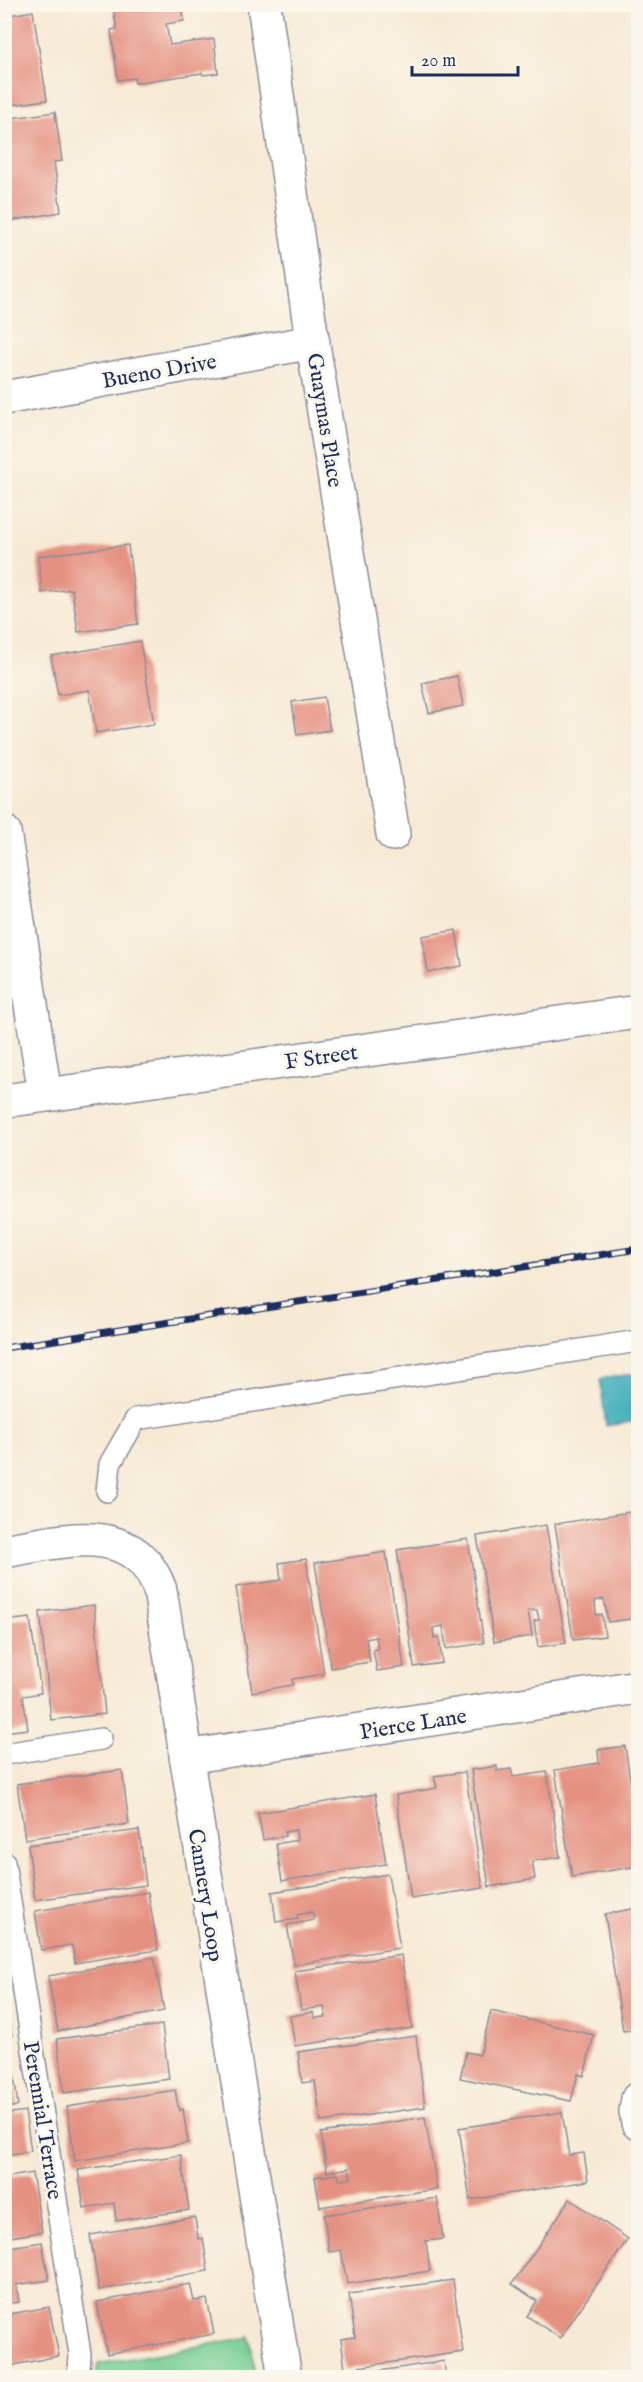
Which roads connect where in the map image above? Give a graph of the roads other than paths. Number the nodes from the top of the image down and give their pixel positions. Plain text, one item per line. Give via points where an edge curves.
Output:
1 (264, 4) edge
2 (313, 342) junction
3 (4, 398) edge
4 (4, 832) edge
5 (393, 834) dead end
6 (639, 1012) edge
7 (45, 1094) junction
8 (4, 1101) edge
9 (639, 1341) edge
10 (107, 1491) dead end
11 (4, 1551) edge
12 (639, 1687) edge
13 (101, 1739) dead end
14 (4, 1754) edge
15 (186, 1757) junction
16 (4, 1862) edge
17 (639, 2099) edge
18 (639, 2123) edge
19 (75, 2378) edge
20 (285, 2378) edge

1 - 2 street, Guaymas Place
2 - 3 street, Bueno Drive
2 - 5 street, Guaymas Place
4 - 7 street
6 - 7 street, F Street
7 - 8 street, F Street
9 - 10 lane via 136,1419 110,1464
11 - 15 street, Cannery Loop via 62,1541 96,1540 126,1548 148,1564 162,1599
12 - 15 street, Pierce Lane
13 - 14 lane
15 - 20 street, Cannery Loop
16 - 19 lane, Perennial Terrace via 80,2354 80,2371
17 - 18 street

